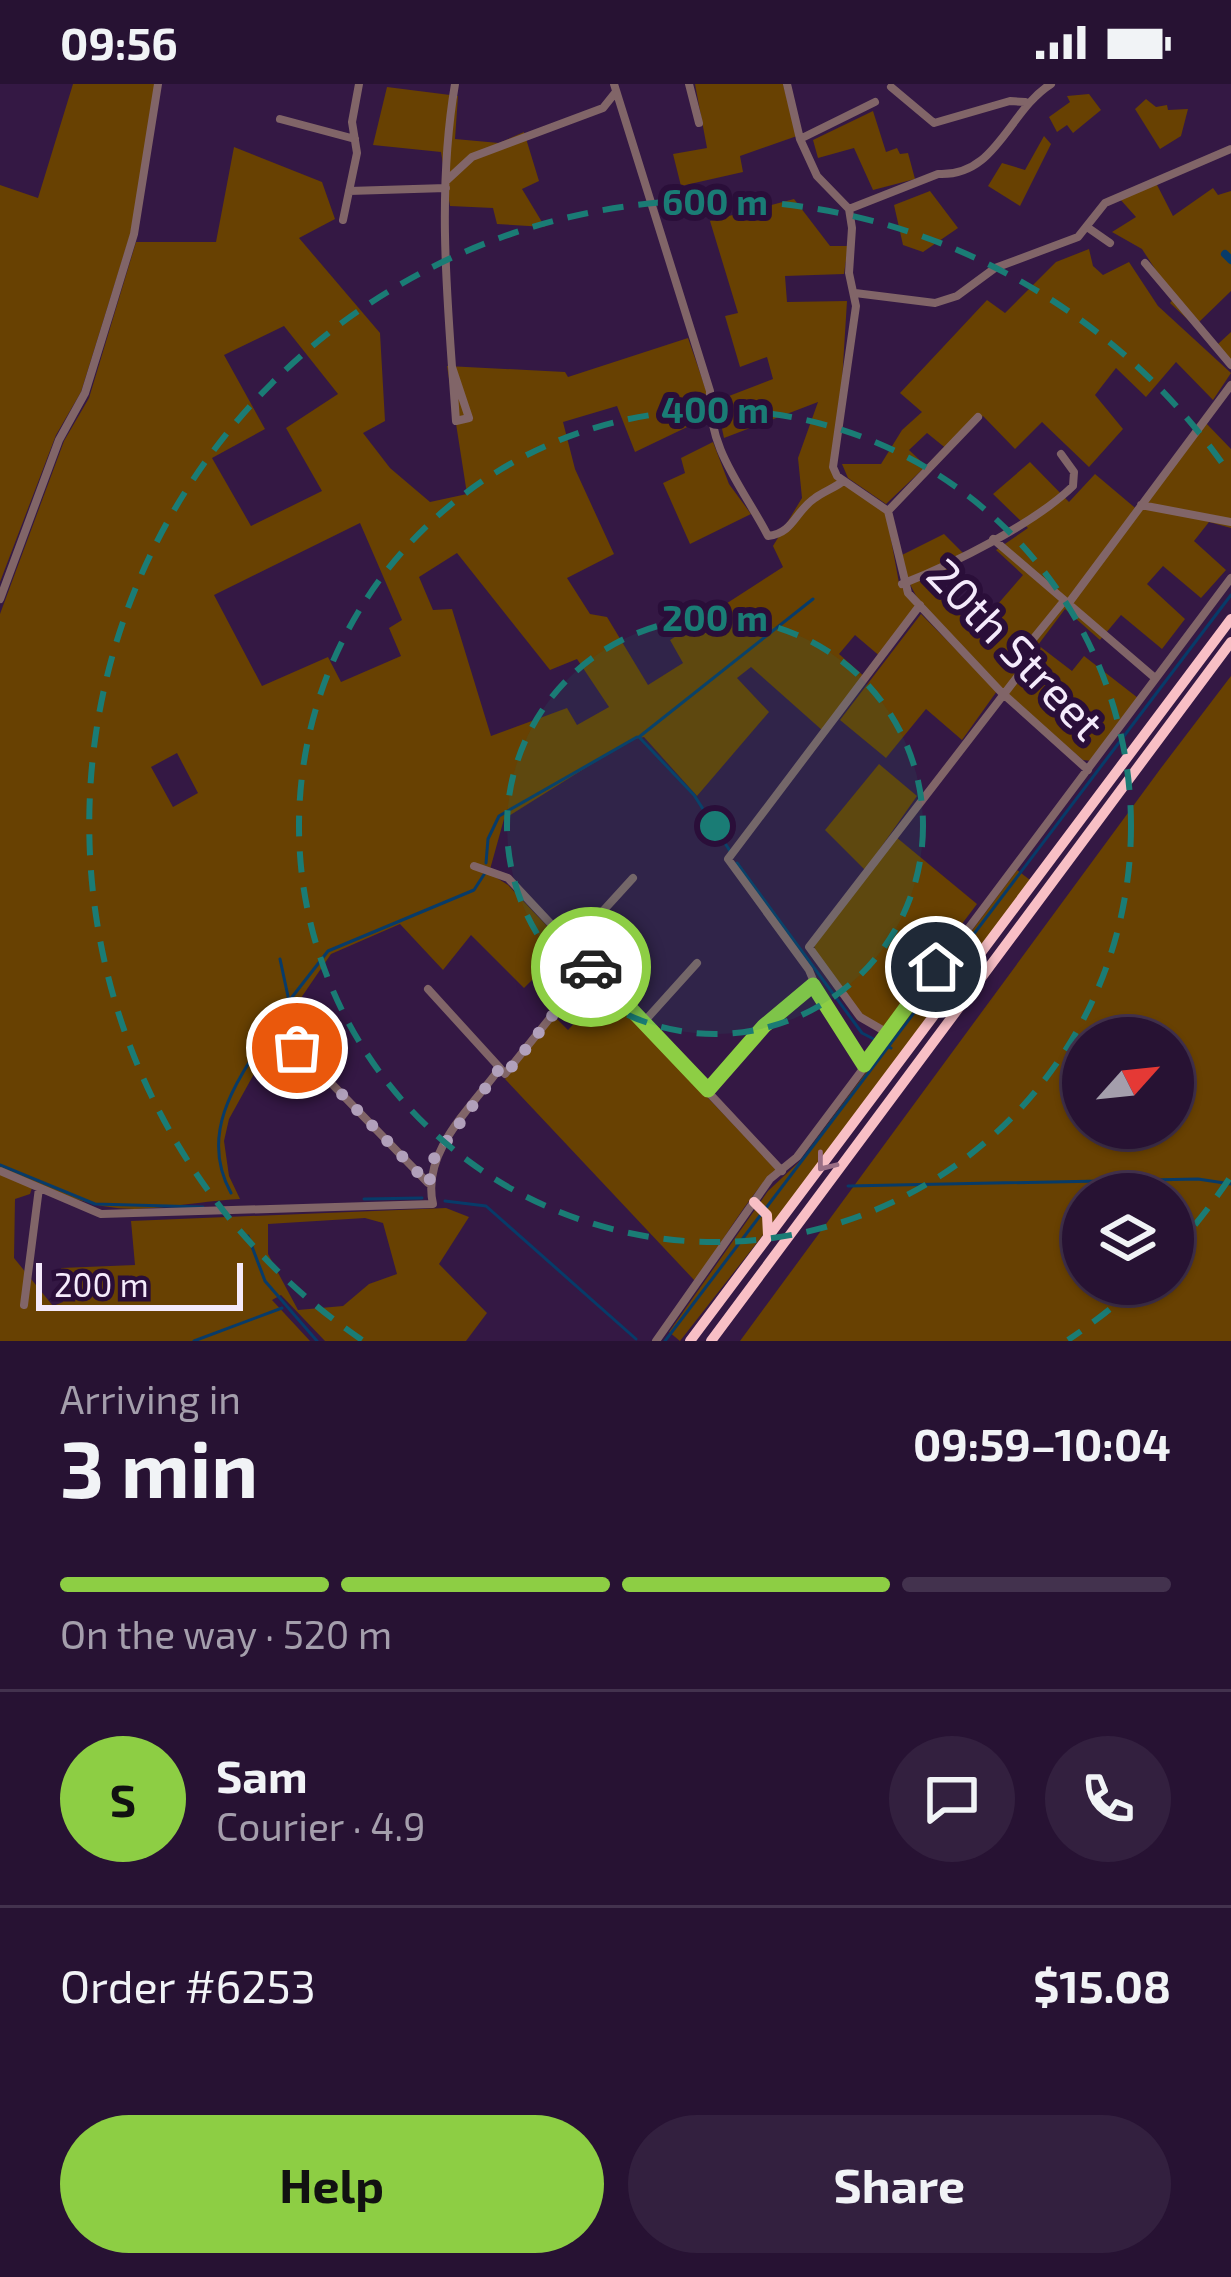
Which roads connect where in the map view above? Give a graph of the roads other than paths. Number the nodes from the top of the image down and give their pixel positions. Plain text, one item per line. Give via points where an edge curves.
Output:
1 (158, 84) edge
2 (359, 84) edge
3 (455, 84) edge
4 (689, 84) edge
5 (787, 84) edge
6 (1051, 84) edge
7 (890, 87) dead end
8 (615, 88) edge
9 (875, 102) dead end
10 (1024, 102) junction
11 (603, 108) junction
12 (622, 117) junction
13 (280, 118) dead end
14 (700, 123) dead end
15 (355, 139) junction
16 (800, 139) junction
17 (1231, 148) edge
18 (446, 184) junction
19 (349, 191) junction
20 (849, 209) junction
21 (343, 220) dead end
22 (1087, 227) junction
23 (1110, 243) dead end
24 (1144, 263) dead end
25 (856, 292) junction
26 (1231, 365) edge
27 (452, 367) junction
28 (1231, 385) edge
29 (978, 417) dead end
30 (1061, 454) dead end
31 (842, 482) junction
32 (1141, 505) junction
33 (888, 511) junction
34 (1231, 522) edge
35 (990, 539) junction
36 (1231, 578) edge
37 (902, 584) junction
38 (0, 598) edge
39 (1066, 602) junction
40 (920, 605) junction
41 (1231, 619) edge
42 (1231, 642) edge
43 (1155, 678) junction
44 (1000, 692) junction
45 (1088, 770) junction
46 (473, 866) dead end
47 (633, 878) dead end
48 (571, 946) junction
49 (697, 963) dead end
50 (591, 967) junction
51 (813, 985) junction
52 (428, 989) dead end
53 (642, 1024) junction
54 (884, 1035) junction
55 (297, 1048) dead end
56 (864, 1065) junction
57 (500, 1068) junction
58 (708, 1090) junction
59 (782, 1171) junction
60 (0, 1172) edge
61 (429, 1184) junction
62 (39, 1188) junction
63 (760, 1208) junction
64 (789, 1209) junction
65 (767, 1238) junction
66 (24, 1305) dead end
67 (717, 1337) edge
68 (656, 1341) edge
69 (690, 1341) edge

1 - 38 street via 134,234 112,306
2 - 15 street
3 - 18 street
4 - 14 street
5 - 16 street
6 - 10 street
7 - 10 street via 934,123
8 - 11 street
8 - 12 street
9 - 16 street
10 - 20 street via 992,155
11 - 12 street
11 - 18 street via 472,158
12 - 31 street via 740,495 768,536 776,536
13 - 15 street
15 - 19 street
16 - 20 street via 817,176
17 - 22 street via 1105,203
18 - 19 street
18 - 27 street via 444,307
19 - 21 street
20 - 25 street
22 - 23 street
22 - 25 street via 935,303
24 - 26 street
25 - 31 street via 833,467
27 - 27 street via 456,421 469,418
28 - 32 street
29 - 33 street
30 - 35 street via 1073,486 1028,522
31 - 33 street
32 - 34 street
32 - 39 street
33 - 37 street, 20th Street
35 - 37 street
35 - 39 street
36 - 43 street
37 - 40 street, 20th Street
39 - 43 street
39 - 44 street
40 - 44 street, 20th Street
40 - 51 street via 728,859
41 -> 64 highway
42 - 67 highway
43 - 45 street
44 - 45 street, 20th Street
44 - 54 street via 809,946 860,1017
45 - 54 street
46 - 48 street via 508,878
47 - 48 street
48 - 50 street
49 - 53 street
50 - 53 street
50 - 57 street via 506,1074
51 - 56 street
51 - 58 street
52 - 57 street
53 - 58 street
54 - 56 street
55 - 61 street
56 - 59 street
57 - 61 street via 433,1160
58 - 59 street
59 - 63 street
60 - 62 street
61 - 62 street via 434,1204 109,1214
62 - 66 street
63 - 64 highway
63 - 65 highway
63 - 68 street
64 - 65 highway
65 - 69 highway

